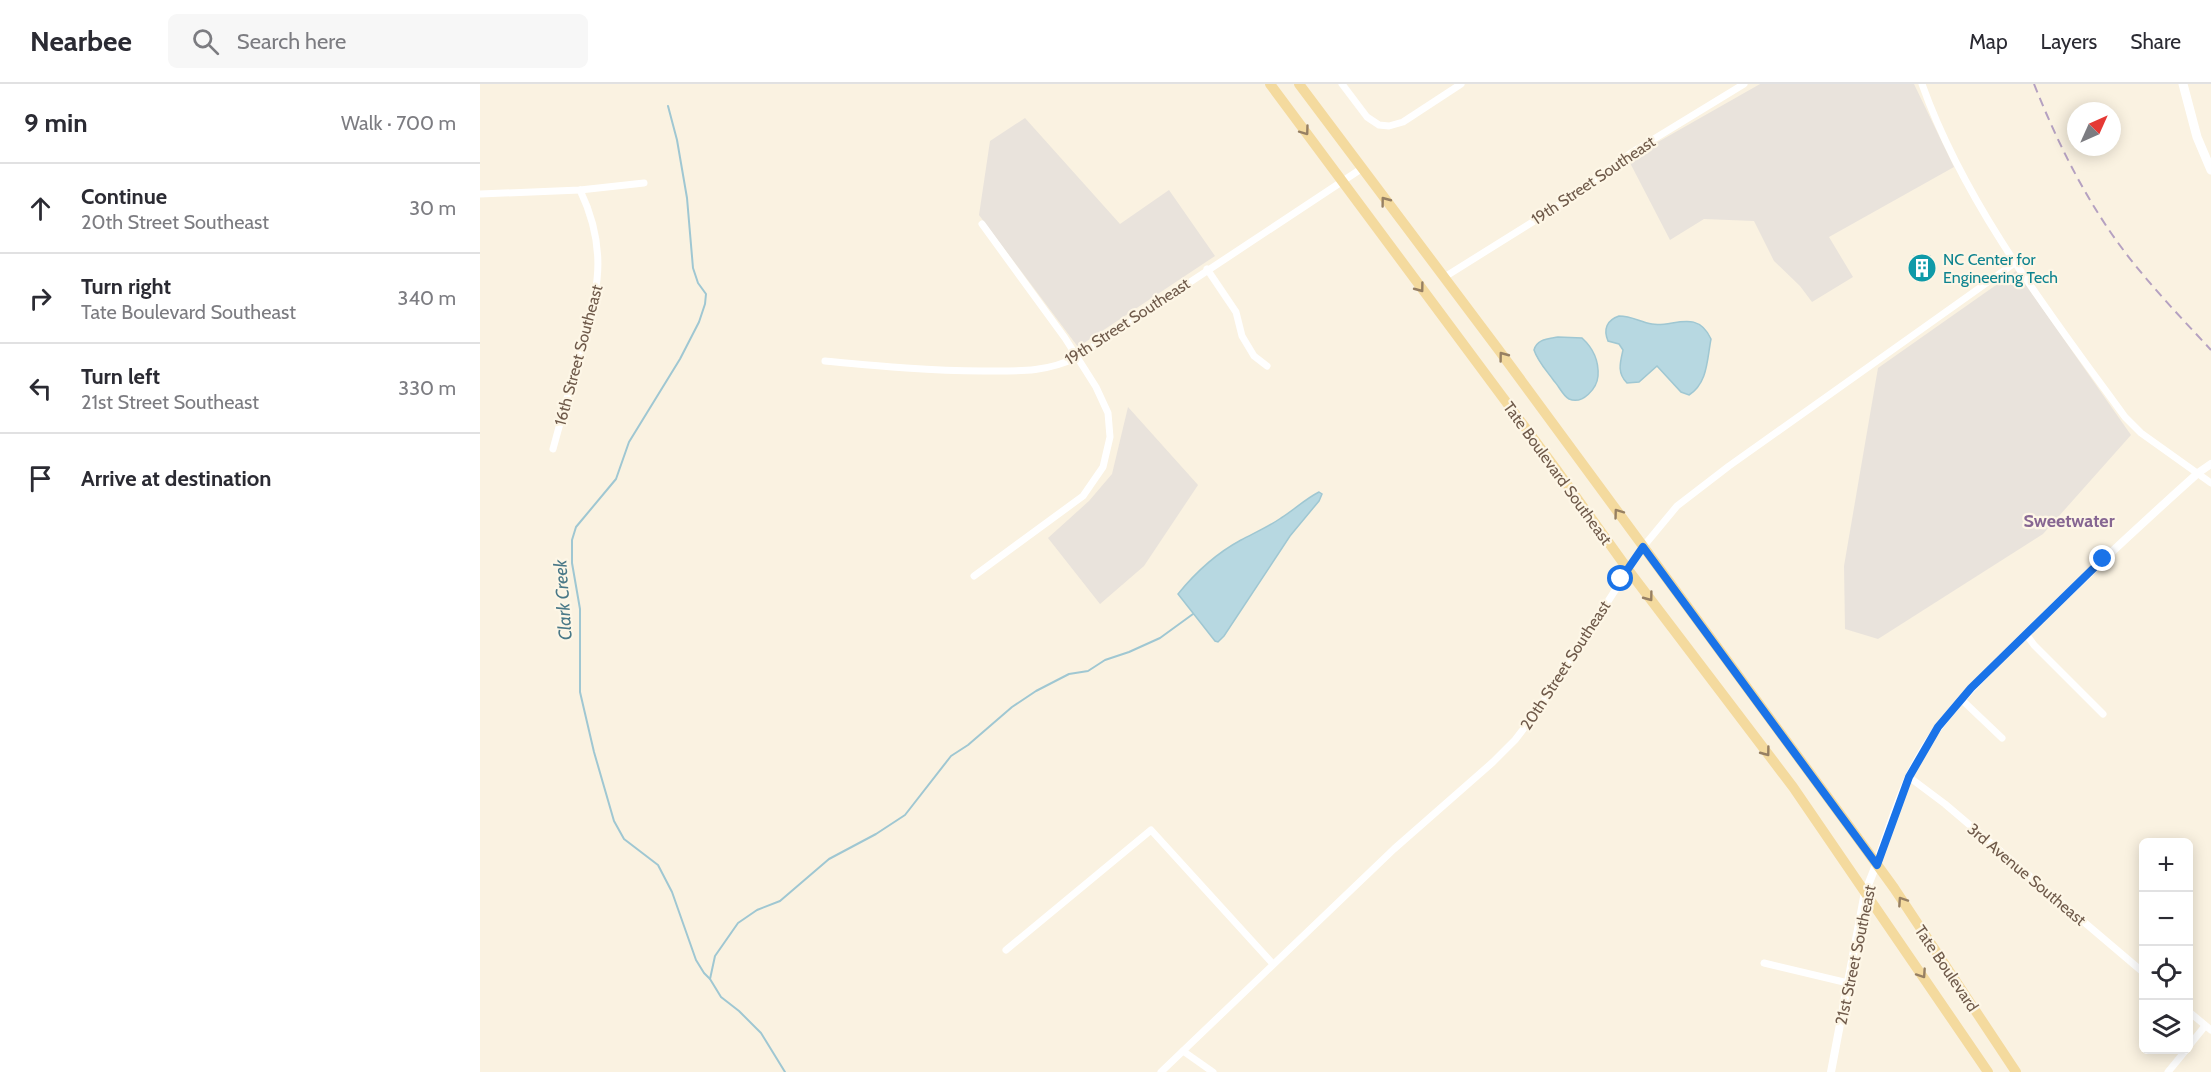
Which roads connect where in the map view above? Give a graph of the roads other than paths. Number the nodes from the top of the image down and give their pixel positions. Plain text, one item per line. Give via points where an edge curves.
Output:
1 (1270, 84) edge
2 (1299, 84) edge
3 (1342, 84) edge
4 (1461, 84) edge
5 (1744, 84) edge
6 (1922, 84) edge
7 (2183, 84) edge
8 (1362, 169) junction
9 (2211, 170) edge
10 (1342, 182) junction
11 (644, 183) dead end
12 (580, 190) junction
13 (480, 194) edge
14 (982, 224) dead end
15 (2016, 262) junction
16 (1208, 269) junction
17 (1443, 278) junction
18 (1077, 357) junction
19 (825, 360) dead end
20 (1267, 366) dead end
21 (553, 450) dead end
22 (2211, 464) edge
23 (2198, 473) junction
24 (2211, 483) edge
25 (1643, 547) junction
26 (1629, 570) junction
27 (974, 576) dead end
28 (2026, 634) junction
29 (1960, 699) junction
30 (2103, 714) dead end
31 (2002, 738) dead end
32 (1909, 777) junction
33 (1877, 865) junction
34 (1865, 892) junction
35 (1006, 950) dead end
36 (1764, 963) dead end
37 (1273, 964) junction
38 (2139, 969) edge
39 (1848, 983) junction
40 (2193, 1015) edge
41 (2208, 1028) edge
42 (2193, 1042) edge
43 (1183, 1051) junction
44 (2182, 1054) edge
45 (1161, 1072) edge
46 (1213, 1072) edge
47 (1831, 1072) edge
48 (1988, 1072) edge
49 (2016, 1072) edge
50 (2168, 1072) edge

1 -> 10 main road, Tate Boulevard Southeast
2 - 8 main road, Tate Boulevard Southeast
3 - 4 street via 1366,117 1389,126 1403,122
5 - 17 street, 19th Street Southeast via 1631,153 1550,211
6 - 15 street via 1956,163
7 - 9 main road via 2196,137
8 - 10 street, 19th Street Southeast
17 -> 8 main road, Tate Boulevard Southeast
10 - 16 street, 19th Street Southeast
10 -> 26 main road, Tate Boulevard Southeast
11 - 12 street
12 - 13 street
12 - 21 street, 16th Street Southeast via 593,223 598,283
14 - 18 street
15 - 23 street via 2124,417
15 - 25 street, 20th Street Southeast via 1699,487 1668,515
16 - 18 street, 19th Street Southeast
16 - 20 street via 1236,312 1242,336 1254,356
25 -> 17 main road, Tate Boulevard Southeast
18 - 19 street, 19th Street Southeast via 1054,367 1023,372 903,369
18 - 27 street via 1108,412 1110,437 1103,467 1074,504
22 - 23 street, 21st Street Southeast
23 - 24 street
23 - 28 street, 21st Street Southeast
25 - 26 street, 20th Street Southeast
25 - 33 main road, Tate Boulevard Southeast
26 -> 34 main road, Tate Boulevard Southeast via 1793,787
26 - 37 street, 20th Street Southeast via 1515,740
28 - 29 street, 21st Street Southeast
28 - 30 street
29 - 31 street
29 - 32 street, 21st Street Southeast
32 - 33 street, 21st Street Southeast
32 - 38 street, 3rd Avenue Southeast
33 - 34 street, 21st Street Southeast
49 -> 33 main road, Tate Boulevard
34 - 39 street, 21st Street Southeast
34 -> 48 main road, Tate Boulevard
35 - 37 street via 1151,830
36 - 39 street
37 - 43 street, 20th Street Southeast
39 - 47 street, 21st Street Southeast
40 - 41 street
41 - 42 street
43 - 45 street, 20th Street Southeast
43 - 46 street
44 - 50 street

